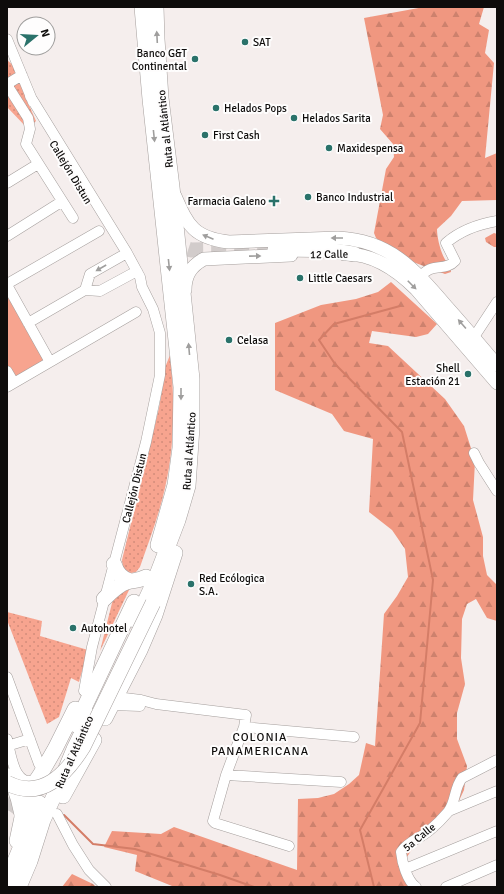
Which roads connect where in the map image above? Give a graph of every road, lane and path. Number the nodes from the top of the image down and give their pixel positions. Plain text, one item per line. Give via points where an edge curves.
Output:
1 (142, 7) edge
2 (156, 7) edge
3 (144, 28) junction
4 (7, 39) edge
5 (22, 75) junction
6 (145, 118) dead end
7 (38, 164) junction
8 (7, 183) edge
9 (172, 187) junction
10 (62, 202) junction
11 (73, 218) dead end
12 (497, 221) edge
13 (99, 231) dead end
14 (7, 236) edge
15 (362, 241) junction
16 (275, 249) tunnel mouth
17 (125, 254) junction
18 (354, 254) junction
19 (394, 270) junction
20 (135, 273) junction
21 (421, 277) junction
22 (7, 285) edge
23 (85, 290) junction
24 (497, 302) edge
25 (136, 312) dead end
26 (186, 322) junction
27 (28, 323) junction
28 (469, 341) junction
29 (50, 362) junction
30 (497, 365) edge
31 (7, 371) edge
32 (497, 383) edge
33 (10, 385) edge
34 (474, 453) dead end
35 (188, 486) junction
36 (497, 491) edge
37 (114, 564) junction
38 (146, 577) junction
39 (130, 581) junction
40 (164, 589) junction
41 (136, 599) junction
42 (104, 600) junction
43 (7, 676) edge
44 (84, 691) junction
45 (114, 701) junction
46 (244, 727) junction
47 (354, 737) dead end
48 (30, 739) junction
49 (8, 744) edge
50 (497, 760) edge
51 (39, 771) junction
52 (7, 773) edge
53 (226, 775) junction
54 (7, 777) edge
55 (341, 782) dead end
56 (7, 783) edge
57 (497, 791) edge
58 (7, 795) edge
59 (16, 800) junction
60 (449, 811) junction
61 (58, 814) dead end
62 (20, 820) junction
63 (497, 831) edge
64 (30, 835) dead end
65 (289, 846) dead end
66 (30, 861) junction
67 (497, 865) edge
68 (405, 869) junction
69 (9, 876) edge
70 (12, 887) edge
71 (19, 887) edge
72 (106, 887) edge
73 (416, 887) edge
74 (446, 887) edge

1 - 3 highway, Ruta al Atlántico
9 -> 2 highway, Ruta al Atlántico via 161,98
3 - 6 highway via 138,46
3 -> 38 highway, Ruta al Atlántico via 181,388 180,448 175,485 160,541
4 - 5 street, Callejón Distun
5 - 7 street via 9,83 9,88 28,118 30,130 26,144
5 - 17 street, Callejón Distun via 30,96
7 - 8 street
7 - 10 street
15 -> 9 main road, 12 Calle via 338,238 229,242 213,240 189,225
9 - 26 highway, Ruta al Atlántico
10 - 11 street
10 - 14 street
12 - 21 street via 462,232 452,238 446,243 455,261 449,266 428,269
13 - 22 street
15 - 19 main road via 365,250 385,260
15 - 21 main road, 12 Calle via 397,257
16 - 18 highway via 337,250
17 - 20 street, Callejón Distun
17 -> 23 street via 90,274
18 - 19 main road, 12 Calle
26 -> 18 main road, 12 Calle via 185,286 190,271 195,264 204,259
19 -> 28 main road, 12 Calle
20 - 23 street via 100,291
20 - 37 street, Callejón Distun via 136,280 153,309 160,333 160,375 146,442
28 -> 21 main road, 12 Calle
22 - 27 street
23 - 27 street
24 - 28 street
25 - 29 street
35 -> 26 highway, Ruta al Atlántico via 192,387
27 - 29 street
28 - 30 main road, 12 Calle
28 - 32 main road, 12 Calle
29 - 33 street
31 - 33 street
34 - 36 street
35 - 40 highway via 185,522
35 - 66 highway, Ruta al Atlántico via 155,580 74,749 43,820
37 - 39 highway via 120,576
37 - 42 street, Callejón Distun
38 - 39 highway
38 - 41 highway, Ruta al Atlántico
39 - 42 highway via 117,587
40 - 45 highway via 140,650
40 - 56 highway, bridge via 153,603 74,762 56,780 39,788 17,788
41 - 44 highway via 123,614
41 - 69 highway, Ruta al Atlántico via 51,777
42 - 44 street, Callejón Distun
43 - 48 street
44 - 51 highway
45 - 46 street via 140,706 156,704 244,714
45 - 66 highway
46 - 47 street
46 - 53 street
48 - 49 street
48 - 51 street
49 - 51 street via 20,778 31,781
50 - 60 street, 5a Calle via 462,778
51 - 62 highway via 24,803
52 - 54 street
52 - 59 street
53 - 55 street
53 - 65 street via 213,821
57 - 60 street, 5a Calle
58 - 59 street
59 - 62 street
60 - 68 street, 5a Calle via 430,830 405,845 401,852
61 - 72 street via 89,870
62 - 69 highway
63 - 68 street
64 - 70 highway via 26,854
66 - 71 highway, Ruta al Atlántico
67 - 74 street
68 - 73 street, 5a Calle via 412,885

